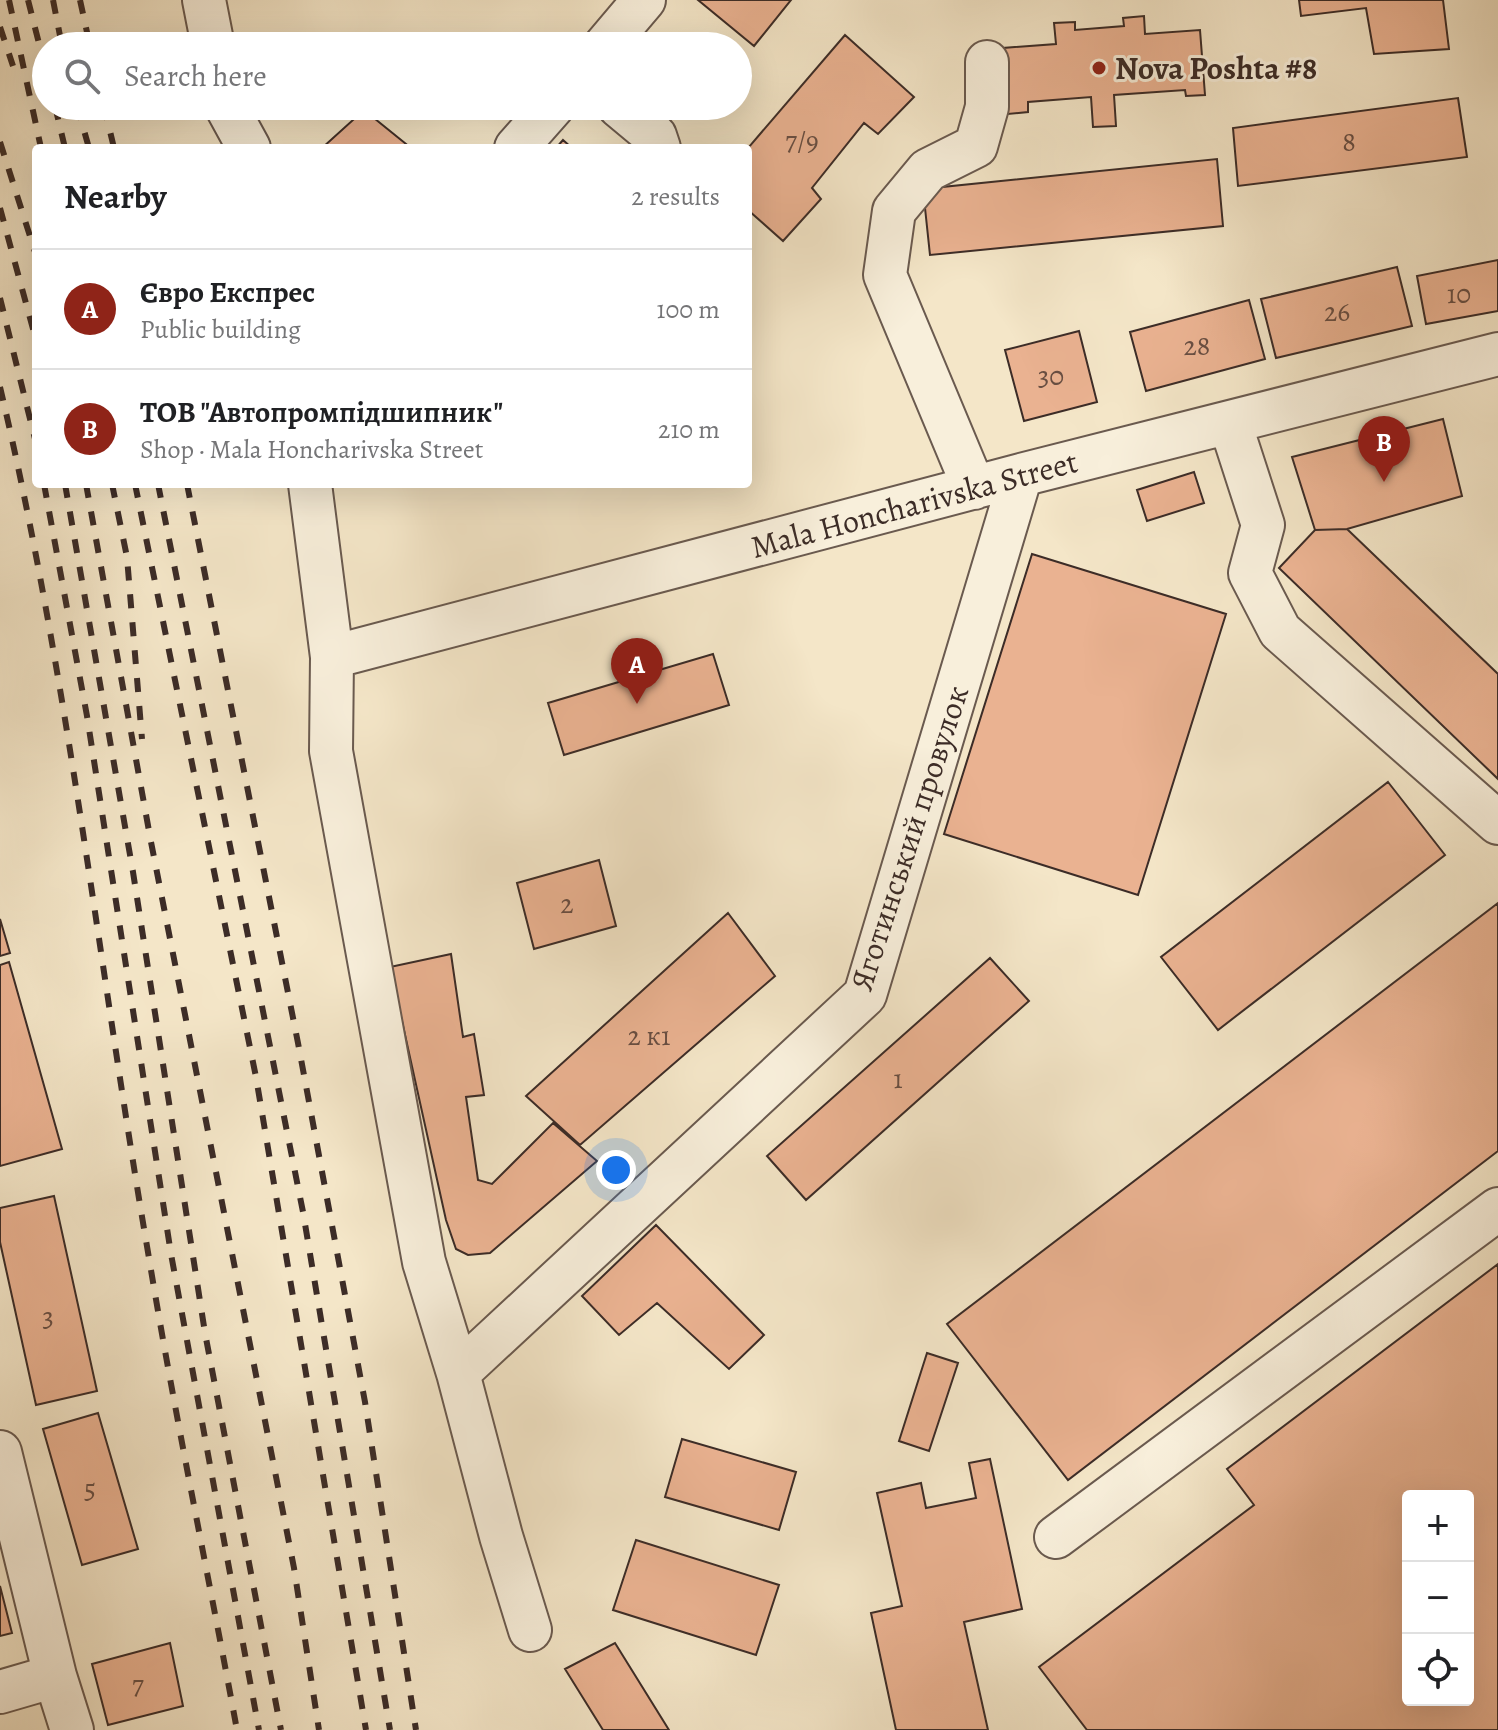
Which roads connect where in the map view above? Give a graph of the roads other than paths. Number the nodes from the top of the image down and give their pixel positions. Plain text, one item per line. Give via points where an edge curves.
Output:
1 (204, 0) edge
2 (644, 0) edge
3 (210, 32) edge
4 (617, 32) edge
5 (987, 62) dead end
6 (234, 120) edge
7 (541, 120) edge
8 (636, 120) edge
9 (247, 144) edge
10 (520, 144) edge
11 (658, 144) edge
12 (1498, 354) edge
13 (1230, 423) junction
14 (1021, 475) junction
15 (311, 488) edge
16 (974, 488) junction
17 (332, 657) junction
18 (1498, 823) edge
19 (1498, 1209) edge
20 (458, 1373) junction
21 (0, 1452) edge
22 (1056, 1537) dead end
23 (530, 1630) dead end
24 (55, 1676) junction
25 (0, 1692) edge
26 (72, 1730) edge

1 - 3 street
2 - 4 street
5 - 16 street via 987,107 976,146 928,170 894,211 885,275
6 - 9 street
7 - 10 street
8 - 11 street
12 - 13 street, Mala Honcharivska Street
13 - 14 street, Mala Honcharivska Street
13 - 18 street via 1263,525 1250,573 1280,631
14 - 16 street, Mala Honcharivska Street
14 - 20 street, Яготинський провулок via 865,995
15 - 17 street
16 - 17 street, Mala Honcharivska Street
17 - 20 street via 331,751 424,1262
19 - 22 street
20 - 23 street
21 - 24 street
24 - 25 street
24 - 26 street

